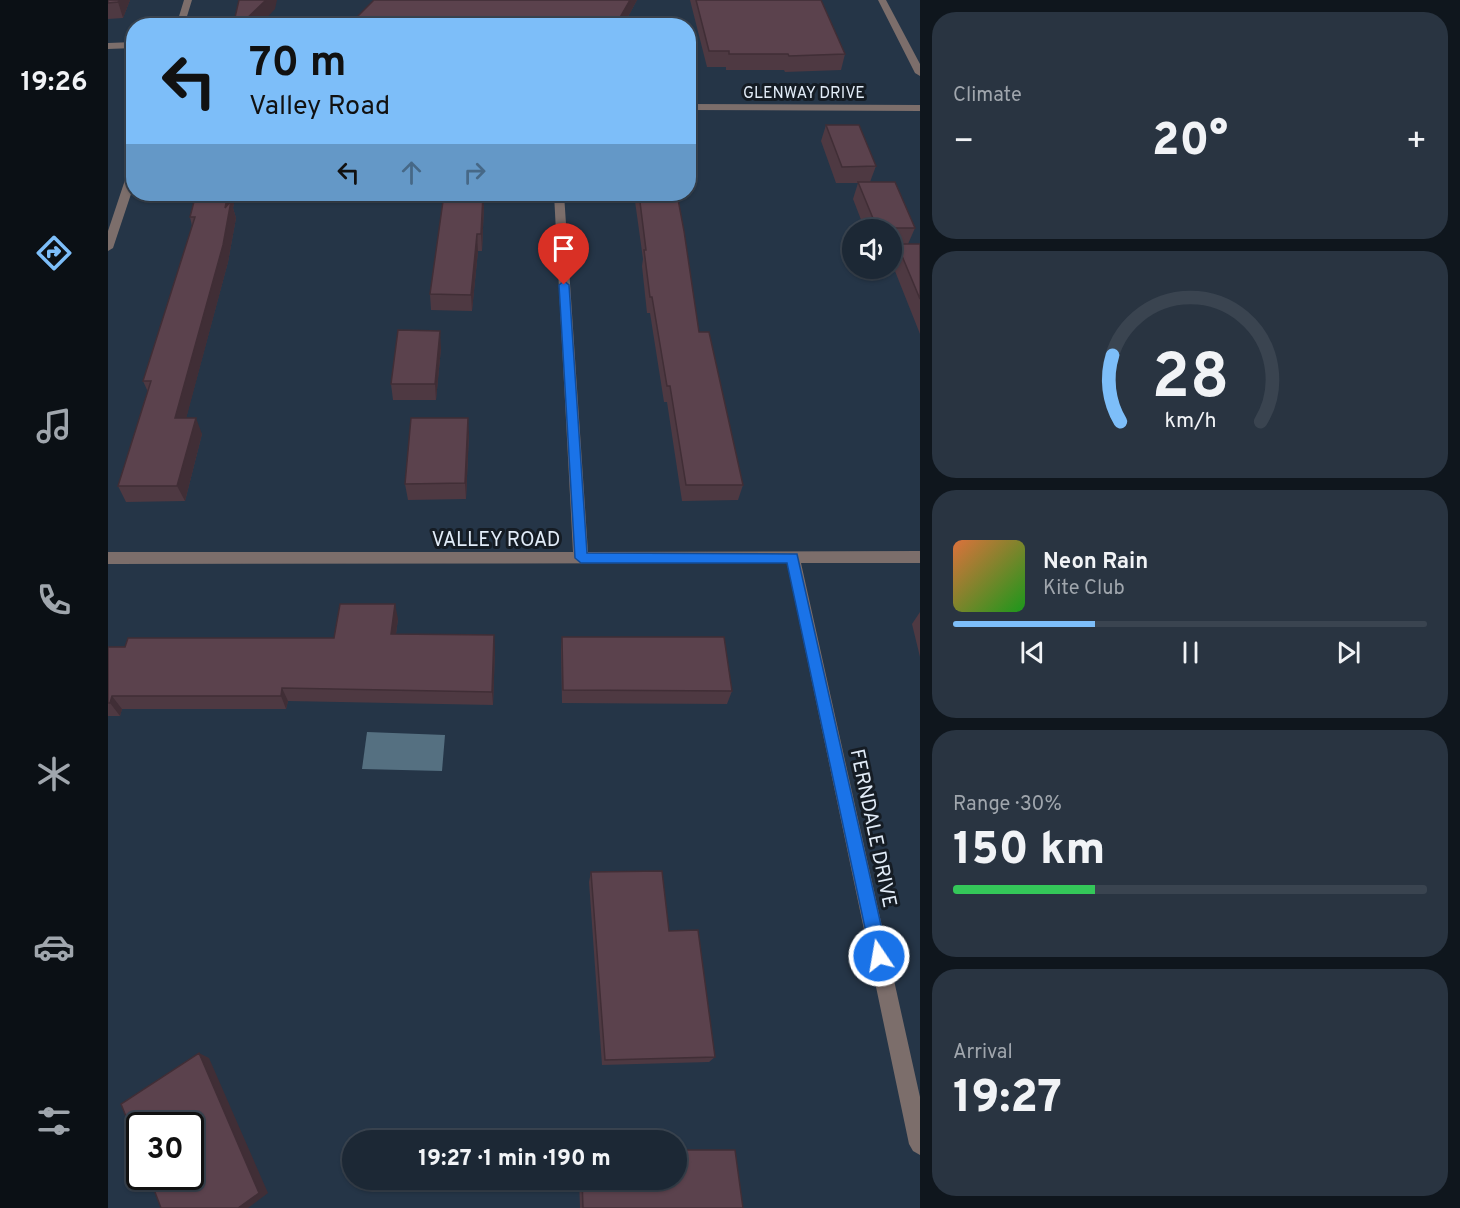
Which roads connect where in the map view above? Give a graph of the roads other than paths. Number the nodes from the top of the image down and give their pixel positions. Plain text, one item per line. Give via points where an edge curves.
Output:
1 (188, 0) edge
2 (882, 0) edge
3 (182, 18) edge
4 (126, 45) edge
5 (108, 46) edge
6 (920, 73) edge
7 (696, 107) edge
8 (920, 108) edge
9 (126, 186) edge
10 (559, 201) edge
11 (112, 218) edge
12 (108, 248) edge
13 (920, 557) edge
14 (108, 558) edge
15 (581, 558) junction
16 (793, 558) junction
17 (920, 1143) edge

1 - 3 street
2 - 6 street
4 - 5 street
7 - 8 street, GLENWAY DRIVE
9 - 11 street
10 - 15 street
11 - 12 street
13 - 16 street, VALLEY ROAD
14 - 15 street, VALLEY ROAD
15 - 16 street, VALLEY ROAD
16 - 17 street, FERNDALE DRIVE

